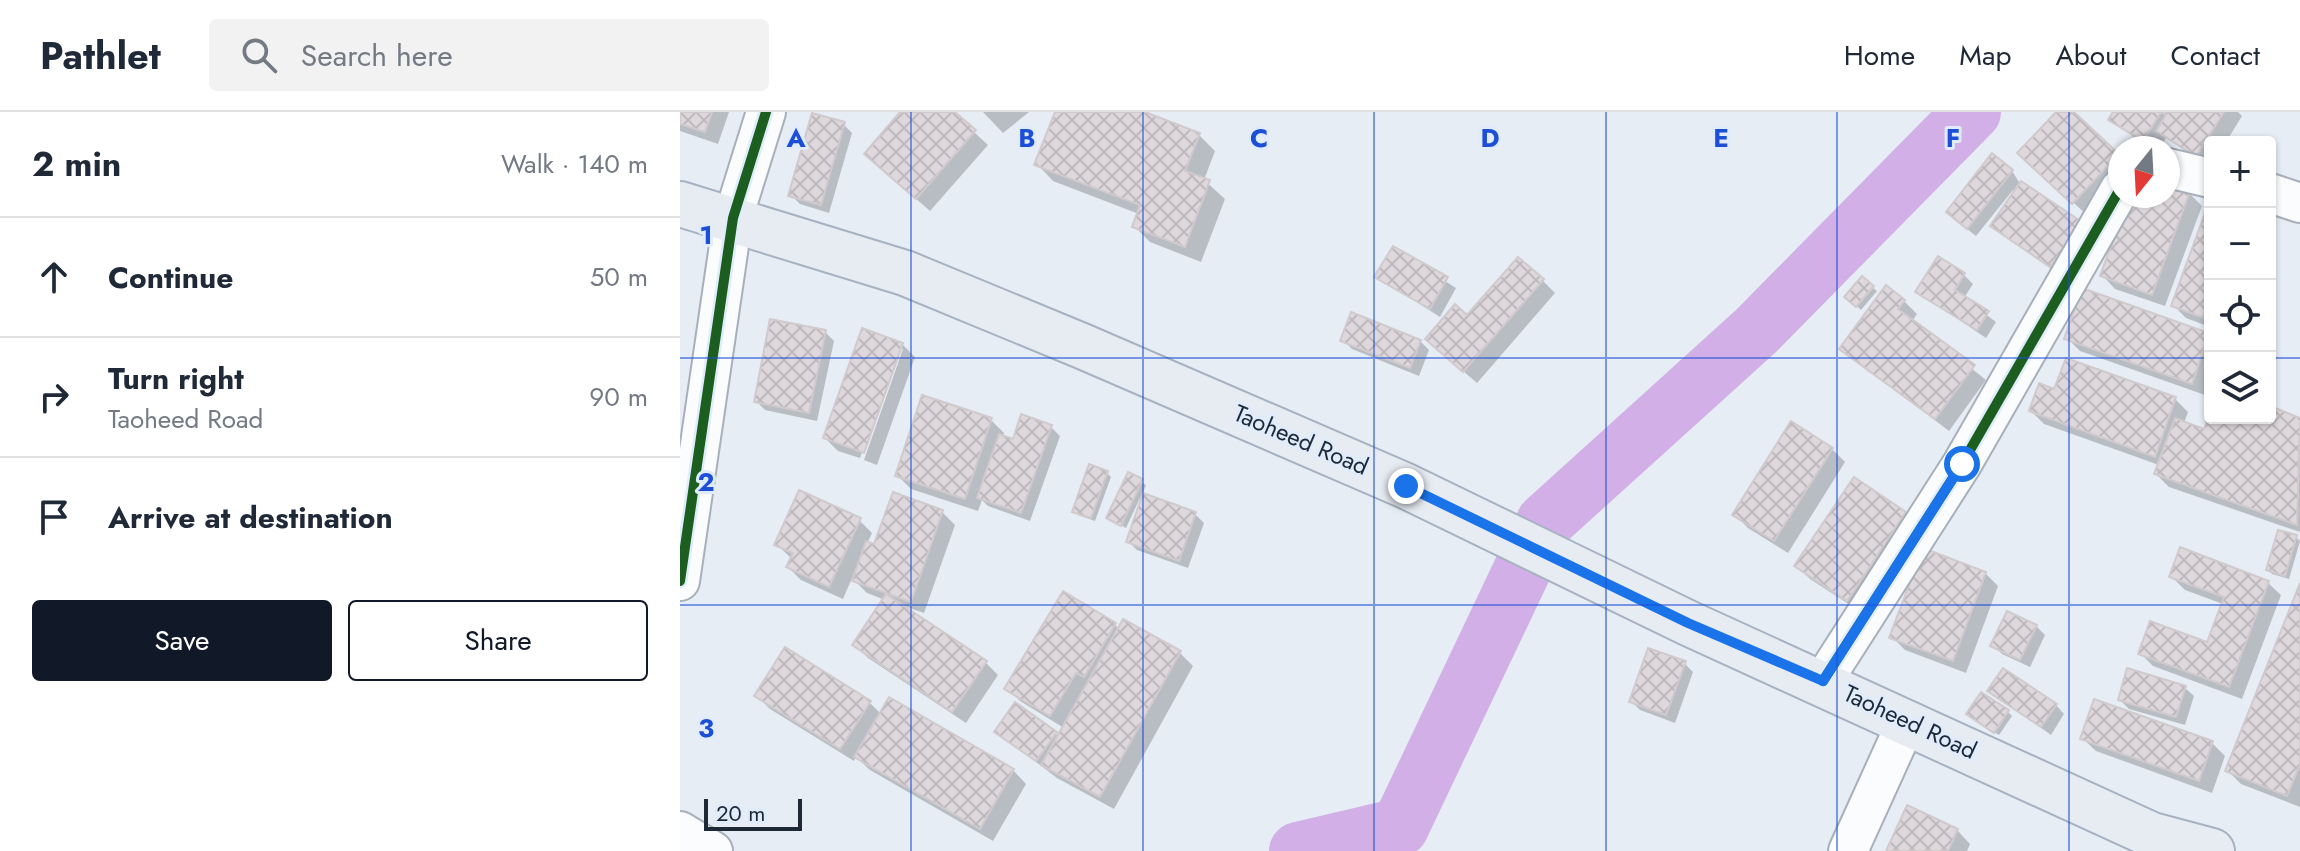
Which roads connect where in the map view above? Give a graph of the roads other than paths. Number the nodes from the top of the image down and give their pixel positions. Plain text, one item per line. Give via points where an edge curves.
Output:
1 (766, 112) edge
2 (2180, 171) edge
3 (2204, 177) edge
4 (2276, 195) edge
5 (2300, 203) edge
6 (680, 204) edge
7 (2109, 208) edge
8 (733, 218) junction
9 (680, 581) edge
10 (1823, 681) junction
11 (1907, 721) junction
12 (680, 831) edge
13 (2146, 843) edge
14 (713, 851) edge
15 (1848, 851) edge
16 (2212, 851) edge

1 - 8 street
2 - 3 street
4 - 5 street
6 - 8 main road, Taoheed Road
7 - 10 street via 1962,464
8 - 9 street
8 - 10 main road, Taoheed Road via 905,273 1406,486 1688,623
10 - 11 main road, Taoheed Road
11 - 13 main road, Taoheed Road
11 - 15 street
12 - 14 street
13 - 16 main road, Taoheed Road

